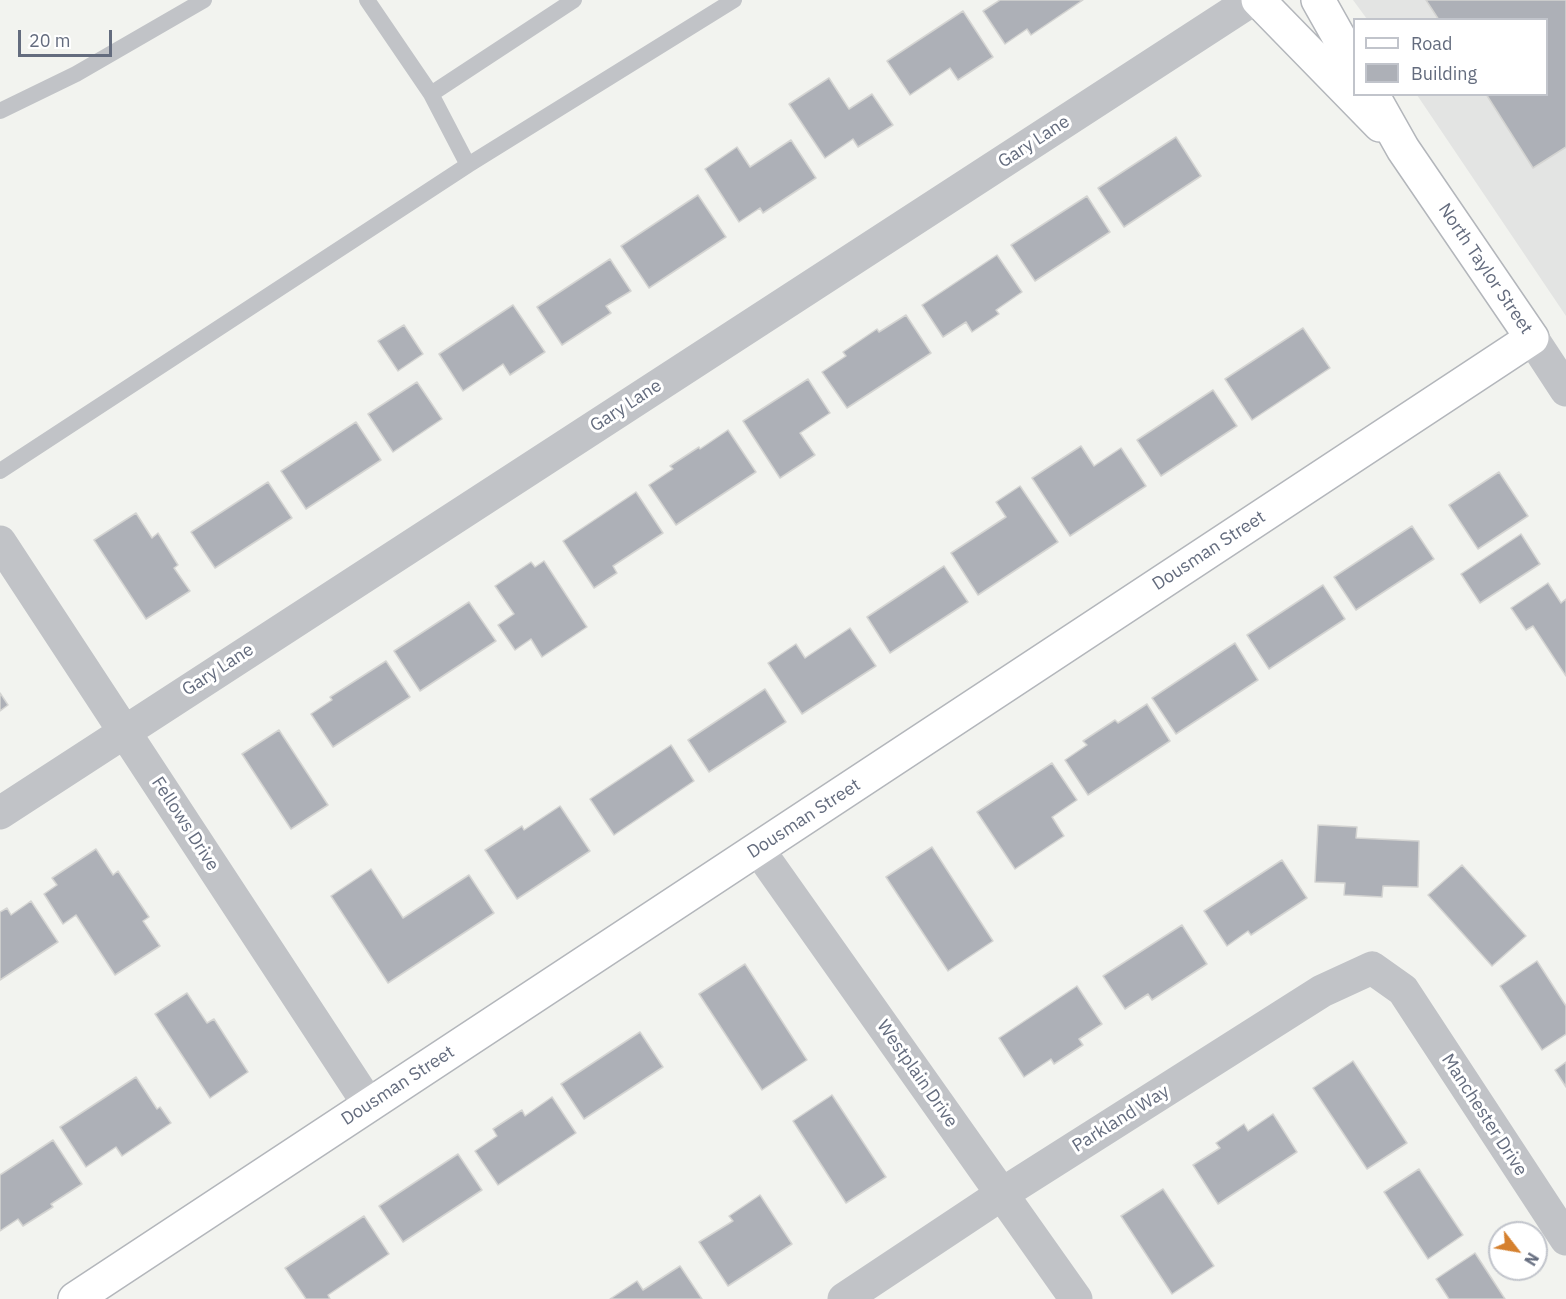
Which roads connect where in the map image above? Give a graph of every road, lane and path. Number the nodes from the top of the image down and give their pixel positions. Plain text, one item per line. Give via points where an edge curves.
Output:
1 (204, 0) edge
2 (367, 0) edge
3 (574, 0) edge
4 (734, 0) edge
5 (1252, 0) edge
6 (1258, 0) edge
7 (1318, 0) edge
8 (1353, 62) edge
9 (431, 94) junction
10 (1373, 96) edge
11 (0, 111) edge
12 (1403, 148) junction
13 (468, 165) junction
14 (1532, 338) junction
15 (1566, 390) edge
16 (0, 471) edge
17 (0, 542) edge
18 (124, 731) junction
19 (0, 813) edge
20 (758, 849) junction
21 (1403, 990) joint
22 (369, 1105) junction
23 (1002, 1194) junction
24 (1566, 1239) edge
25 (75, 1299) edge
26 (844, 1299) edge
27 (1076, 1299) edge

1 - 11 lane via 76,74
2 - 9 lane
3 - 9 lane
4 - 13 lane
5 - 18 street, Gary Lane
6 - 12 street
7 - 8 street
9 - 13 lane
10 - 12 street
12 - 14 street, North Taylor Street
13 - 16 lane
14 - 15 street, North Taylor Street
14 - 20 street, Dousman Street
17 - 18 street, Fellows Drive
18 - 19 street, Gary Lane
18 - 22 street, Fellows Drive
20 - 22 street, Dousman Street
20 - 23 street, Westplain Drive
21 - 23 street, Parkland Way via 1372,968 1322,991
21 - 24 street, Manchester Drive
22 - 25 street, Dousman Street
23 - 26 street, Parkland Way
23 - 27 street, Westplain Drive

